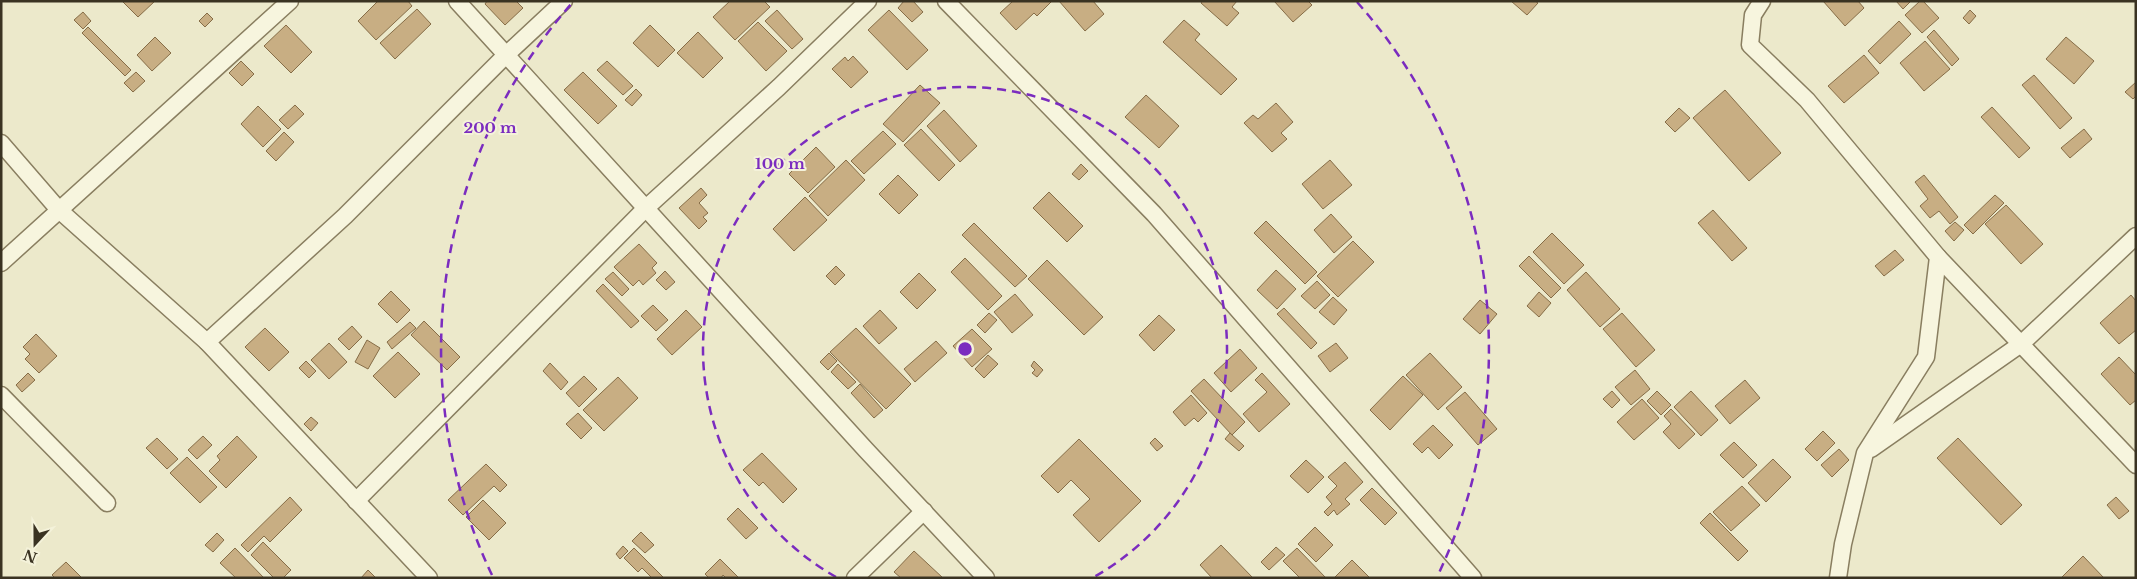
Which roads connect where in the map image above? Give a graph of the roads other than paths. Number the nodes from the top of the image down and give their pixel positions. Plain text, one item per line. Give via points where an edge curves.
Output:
1 (290, 1) edge
2 (457, 1) edge
3 (564, 1) edge
4 (868, 1) edge
5 (946, 1) edge
6 (1762, 1) edge
7 (506, 55) junction
8 (1, 143) edge
9 (646, 208) junction
10 (59, 210) junction
11 (2136, 236) edge
12 (1938, 257) junction
13 (1, 262) edge
14 (207, 342) junction
15 (2021, 344) junction
16 (1, 396) edge
17 (1865, 453) junction
18 (2136, 465) edge
19 (356, 500) junction
20 (107, 503) dead end
21 (924, 511) junction
22 (429, 578) edge
23 (855, 578) edge
24 (986, 578) edge
25 (1473, 578) edge
26 (1838, 578) edge

1 - 10 street
2 - 7 street
3 - 7 street
4 - 9 street
5 - 25 street via 1154,214
6 - 12 street via 1753,15 1750,45 1806,100
7 - 9 street
7 - 14 street via 345,216
8 - 10 street
9 - 19 street
9 - 21 street
10 - 13 street
10 - 14 street
11 - 15 street
12 - 15 street
12 - 17 street via 1926,357
14 - 19 street
15 - 17 street
15 - 18 street
16 - 20 street
17 - 26 street
19 - 22 street
21 - 23 street
21 - 24 street

